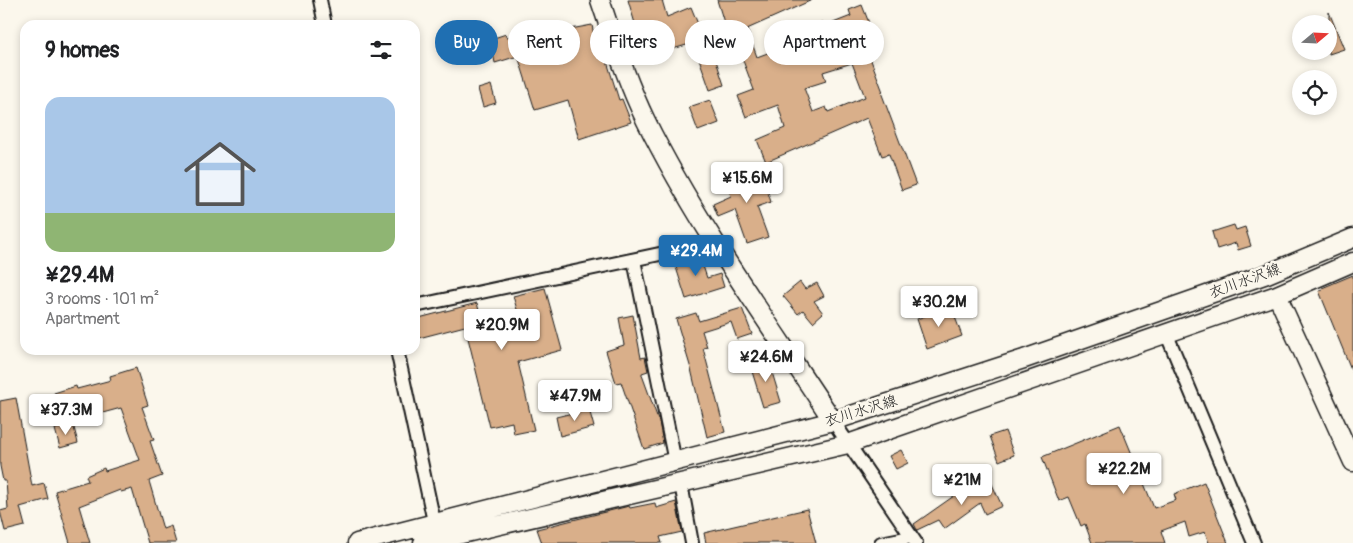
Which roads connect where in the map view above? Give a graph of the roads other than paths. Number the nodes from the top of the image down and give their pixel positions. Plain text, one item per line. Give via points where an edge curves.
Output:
1 (320, 0) edge
2 (600, 0) edge
3 (324, 20) edge
4 (1353, 238) edge
5 (716, 242) junction
6 (634, 260) junction
7 (1353, 262) edge
8 (1277, 295) junction
9 (420, 305) edge
10 (1166, 335) junction
11 (398, 355) edge
12 (832, 421) junction
13 (848, 444) junction
14 (675, 462) junction
15 (1353, 462) edge
16 (680, 484) junction
17 (433, 538) edge
18 (913, 540) edge
19 (357, 543) edge
20 (692, 543) edge
21 (880, 543) edge
22 (1254, 543) edge

1 - 3 street
2 - 5 main road via 646,120
4 - 12 main road, 衣川水沢線 via 1202,297
5 - 6 street
5 - 12 main road
6 - 9 street
6 - 14 street
7 - 8 main road, 衣川水沢線
8 - 10 main road, 衣川水沢線
8 - 15 main road
10 - 13 main road, 衣川水沢線
10 - 22 street
11 - 17 street
12 - 13 street
12 - 14 main road, 衣川水沢線
13 - 16 main road, 衣川水沢線
13 - 18 street
14 - 17 main road, 衣川水沢線
16 - 17 main road, 衣川水沢線
16 - 20 street
17 - 19 main road, 衣川水沢線
18 - 21 street

